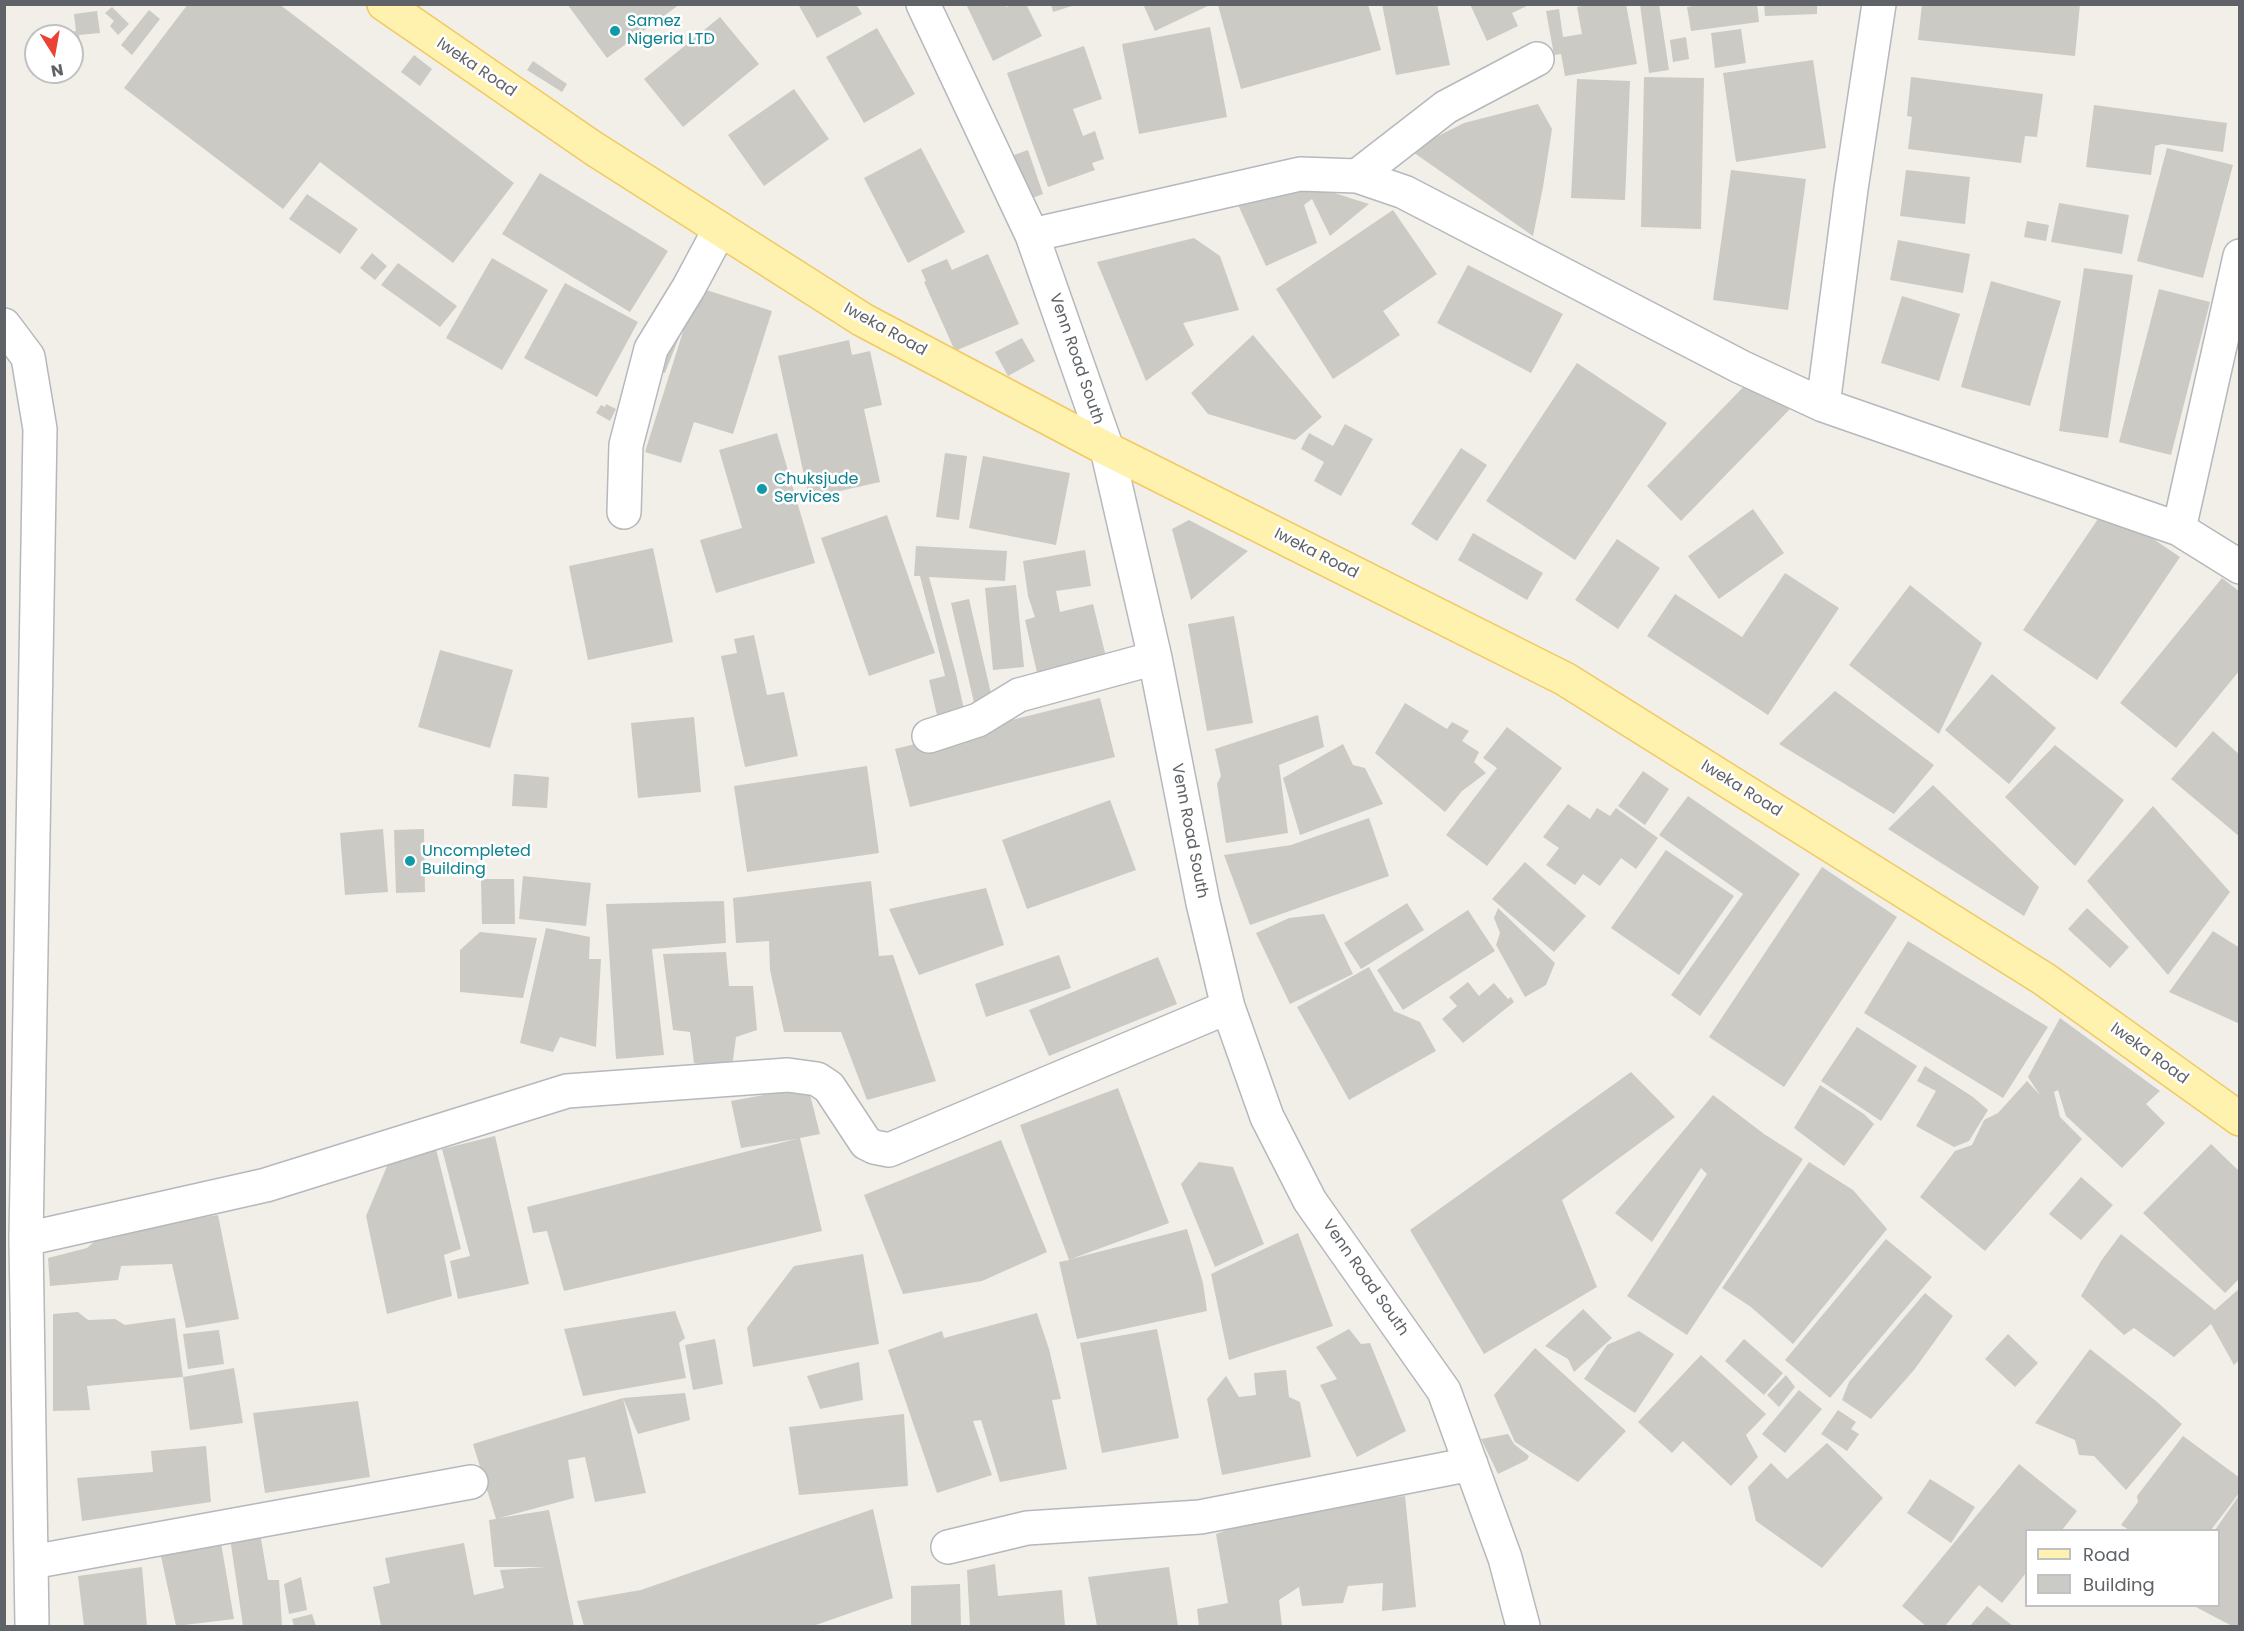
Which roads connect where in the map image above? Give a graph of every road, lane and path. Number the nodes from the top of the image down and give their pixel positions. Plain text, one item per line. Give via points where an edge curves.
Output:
1 (384, 4) edge
2 (923, 4) edge
3 (1879, 4) edge
4 (1537, 59) dead end
5 (1357, 176) junction
6 (720, 229) junction
7 (1032, 235) junction
8 (2240, 256) edge
9 (4, 325) edge
10 (1823, 405) junction
11 (1107, 449) junction
12 (624, 512) dead end
13 (2179, 529) junction
14 (2240, 567) edge
15 (1155, 658) junction
16 (928, 736) dead end
17 (1228, 1007) junction
18 (2240, 1119) edge
19 (17, 1145) edge
20 (26, 1239) junction
21 (1471, 1464) junction
22 (471, 1482) dead end
23 (948, 1547) dead end
24 (32, 1562) junction
25 (32, 1626) edge
26 (1523, 1626) edge

1 - 6 main road, Iweka Road via 593,148
2 - 7 street, Venn Road South
3 - 10 street
4 - 5 street via 1446,107
5 - 7 street via 1300,174
5 - 10 street via 1404,192 1741,367
6 - 11 main road, Iweka Road via 863,320
6 - 12 street via 651,349 626,445
7 - 11 street, Venn Road South
8 - 13 street
9 - 19 street via 28,357 40,429
10 - 13 street
11 - 15 street, Venn Road South
11 - 18 main road, Iweka Road via 1565,679 2044,979
13 - 14 street
15 - 16 street via 1019,695 978,720
15 - 17 street, Venn Road South via 1203,903
17 - 20 street via 889,1150 867,1143 829,1087 817,1079 788,1075 567,1091 266,1185
17 - 21 street, Venn Road South via 1267,1117 1310,1201 1444,1391
19 - 20 street
20 - 24 street
21 - 23 street via 1200,1517 1027,1528
21 - 26 street, Venn Road South via 1505,1558
22 - 24 street
24 - 25 street

